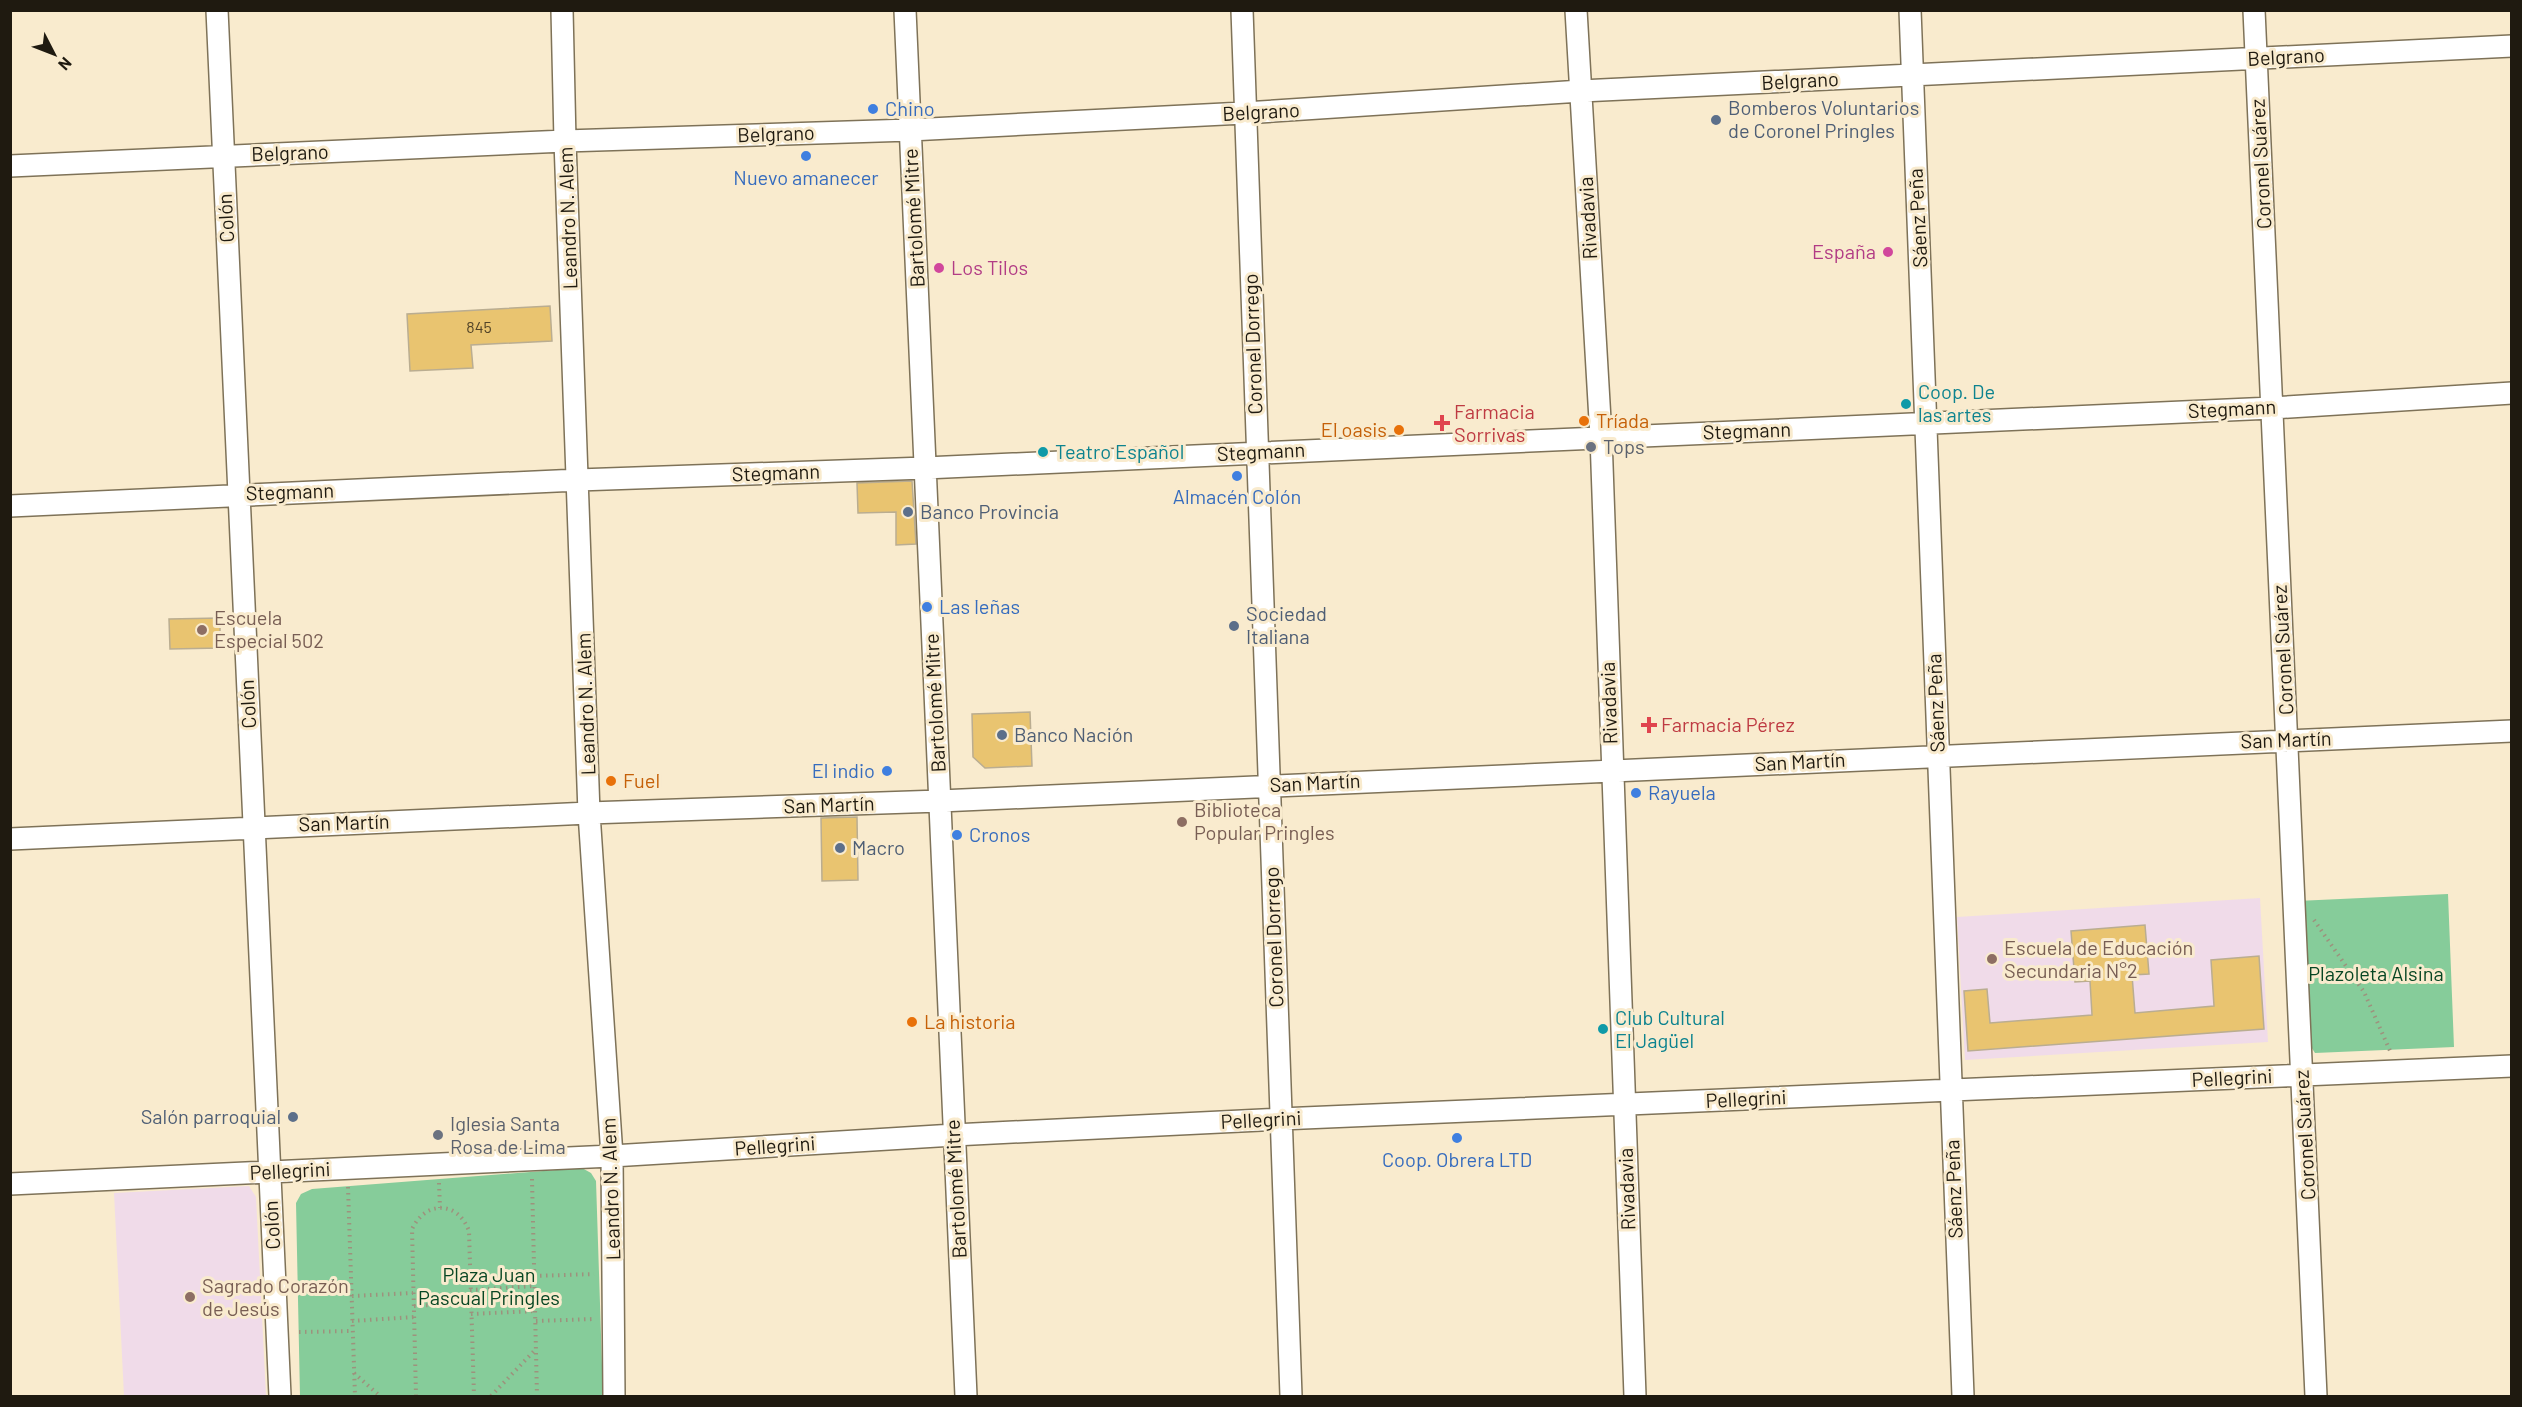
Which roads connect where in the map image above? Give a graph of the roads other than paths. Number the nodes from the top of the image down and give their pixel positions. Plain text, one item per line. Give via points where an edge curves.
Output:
1 (217, 10) edge
2 (562, 10) edge
3 (905, 10) edge
4 (1242, 10) edge
5 (1576, 10) edge
6 (1910, 10) edge
7 (2254, 10) edge
8 (2511, 46) edge
9 (2256, 58) junction
10 (1911, 75) junction
11 (1581, 91) junction
12 (1244, 113) junction
13 (910, 130) junction
14 (565, 141) junction
15 (223, 156) junction
16 (10, 166) edge
17 (2511, 393) edge
18 (2272, 408) junction
19 (1928, 423) junction
20 (1601, 437) junction
21 (1258, 452) junction
22 (925, 468) junction
23 (578, 480) junction
24 (239, 495) junction
25 (10, 506) edge
26 (2511, 731) edge
27 (2287, 740) junction
28 (1938, 756) junction
29 (1611, 770) junction
30 (1268, 785) junction
31 (940, 801) junction
32 (589, 813) junction
33 (254, 827) junction
34 (10, 839) edge
35 (2511, 1066) edge
36 (2302, 1075) junction
37 (1950, 1090) junction
38 (1624, 1104) junction
39 (1280, 1119) junction
40 (954, 1136) junction
41 (612, 1156) junction
42 (270, 1172) junction
43 (10, 1184) edge
44 (280, 1396) edge
45 (614, 1396) edge
46 (966, 1396) edge
47 (1291, 1396) edge
48 (1635, 1396) edge
49 (1963, 1396) edge
50 (2316, 1396) edge

1 - 15 street, Colón
2 - 14 street, Leandro N. Alem
3 - 13 street, Bartolomé Mitre
4 - 12 street, Coronel Dorrego
5 - 11 street, Rivadavia
6 - 10 street, Sáenz Peña
7 - 9 street, Coronel Suárez
8 - 9 street, Belgrano
9 - 10 street, Belgrano
9 - 18 street, Coronel Suárez
10 - 11 street, Belgrano
10 - 19 street, Sáenz Peña
11 - 12 street, Belgrano
11 - 20 street, Rivadavia
12 - 13 street, Belgrano
12 - 21 street, Coronel Dorrego
13 - 14 street, Belgrano
13 - 22 street, Bartolomé Mitre
14 - 15 street, Belgrano
14 - 23 street, Leandro N. Alem
15 - 16 street, Belgrano
15 - 24 street, Colón
17 - 18 street, Stegmann
18 - 19 street, Stegmann
18 - 27 street, Coronel Suárez
19 - 20 street, Stegmann
19 - 28 street, Sáenz Peña
20 - 21 street, Stegmann
20 - 29 street, Rivadavia
21 - 22 street, Stegmann
21 - 30 street, Coronel Dorrego
22 - 23 street, Stegmann
22 - 31 street, Bartolomé Mitre
23 - 24 street, Stegmann
23 - 32 street, Leandro N. Alem
24 - 25 street, Stegmann
24 - 33 street, Colón
26 - 27 street, San Martín
27 - 28 street, San Martín
27 - 36 street, Coronel Suárez
28 - 29 street, San Martín
28 - 37 street, Sáenz Peña
29 - 30 street, San Martín
29 - 38 street, Rivadavia
30 - 31 street, San Martín
30 - 39 street, Coronel Dorrego
31 - 32 street, San Martín
31 - 40 street, Bartolomé Mitre
32 - 33 street, San Martín
32 - 41 street, Leandro N. Alem
33 - 34 street, San Martín
33 - 42 street, Colón
35 - 36 street, Pellegrini
36 - 37 street, Pellegrini
36 - 50 street, Coronel Suárez
37 - 38 street, Pellegrini
37 - 49 street, Sáenz Peña
38 - 39 street, Pellegrini
38 - 48 street, Rivadavia
39 - 40 street, Pellegrini
39 - 47 street, Coronel Dorrego
40 - 41 street, Pellegrini
40 - 46 street, Bartolomé Mitre
41 - 42 street, Pellegrini
41 - 45 street, Leandro N. Alem
42 - 43 street, Pellegrini
42 - 44 street, Colón

